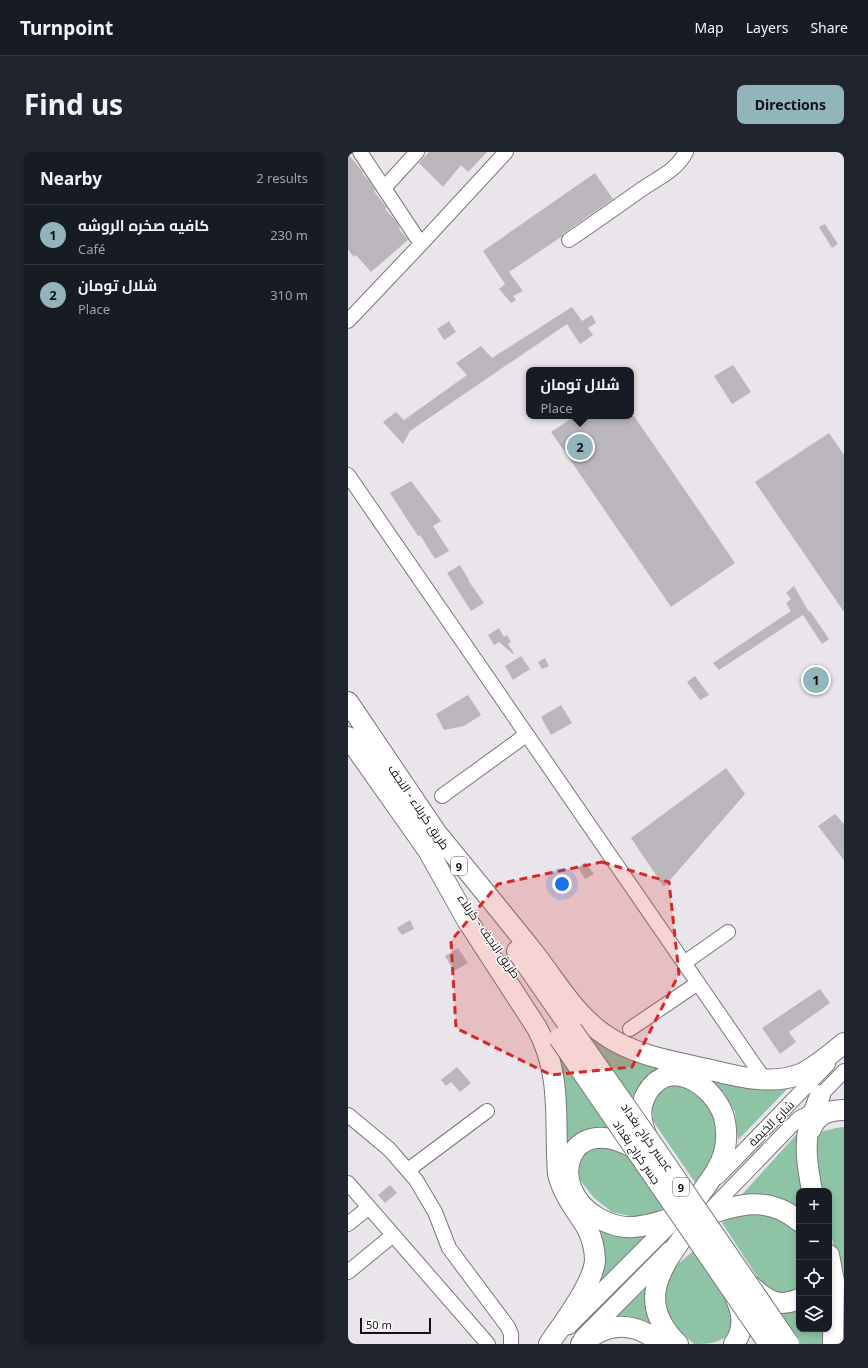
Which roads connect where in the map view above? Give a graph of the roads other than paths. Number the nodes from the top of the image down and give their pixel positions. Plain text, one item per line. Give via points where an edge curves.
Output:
1 (360, 152) edge
2 (417, 152) edge
3 (506, 152) edge
4 (686, 152) edge
5 (384, 188) junction
6 (570, 240) dead end
7 (421, 244) junction
8 (351, 312) edge
9 (348, 475) edge
10 (348, 702) edge
11 (526, 735) junction
12 (348, 737) edge
13 (442, 796) dead end
14 (432, 841) junction
15 (728, 932) dead end
16 (684, 963) junction
17 (698, 983) junction
18 (630, 1029) dead end
19 (566, 1034) joint
20 (844, 1043) edge
21 (844, 1046) edge
22 (844, 1071) edge
23 (764, 1079) junction
24 (818, 1102) junction
25 (844, 1110) edge
26 (487, 1111) dead end
27 (348, 1115) edge
28 (803, 1128) junction
29 (640, 1143) junction
30 (408, 1170) junction
31 (811, 1188) edge
32 (351, 1193) edge
33 (368, 1208) junction
34 (700, 1208) junction
35 (796, 1218) edge
36 (348, 1224) edge
37 (682, 1224) junction
38 (392, 1236) junction
39 (830, 1260) edge
40 (348, 1272) edge
41 (737, 1283) junction
42 (793, 1301) edge
43 (736, 1342) edge
44 (488, 1344) edge
45 (511, 1344) edge
46 (550, 1344) edge
47 (577, 1344) edge
48 (581, 1344) edge
49 (662, 1344) edge
50 (678, 1344) edge
51 (768, 1344) edge
52 (789, 1344) edge
53 (832, 1344) edge

1 - 5 street
2 - 5 street
3 - 7 street
4 - 6 street via 672,169
5 - 7 street
7 - 8 street
9 - 11 street
10 - 14 highway, طريق کربلاء - النجف / 9
11 - 13 street
11 - 16 street
12 - 14 highway, 9
14 - 19 highway, طريق کربلاء - النجف / 9 via 513,945
14 - 23 highway via 508,920 579,1012 605,1035 641,1053 729,1075
14 - 46 highway via 467,920 543,1039 551,1065 557,1101 557,1163 560,1179 569,1202 589,1234 595,1252 595,1262 585,1287
15 - 16 street
16 - 17 street
17 - 18 street
17 - 23 street
19 - 29 highway, جسر كراج بغدادc / 9, bridge
20 - 23 highway via 801,1073 786,1078
21 - 34 street, شارع الخيمة
22 - 24 street
24 - 25 street
24 - 28 highway via 809,1125
25 - 28 highway via 834,1110 821,1115
26 - 30 street
27 - 30 street via 378,1139
28 - 31 highway
28 - 34 street
29 - 34 highway, bridge via 642,1102 655,1083 670,1076 684,1076 704,1087 720,1108 726,1132 724,1154
29 - 37 highway via 602,1137 582,1144 572,1155 568,1167 569,1181 575,1194 584,1207 602,1220 624,1227
29 - 41 highway, جسر كراج بغدادc / 9, bridge
30 - 45 street via 429,1201 449,1248 508,1327
32 - 33 street
33 - 36 street
33 - 38 street
34 - 35 highway via 757,1204 776,1208
34 - 37 main road
37 - 46 main road
37 - 47 main road
37 - 50 highway via 676,1246 662,1271 655,1293 658,1317
38 - 40 street
38 - 44 street
39 - 53 highway via 834,1281
41 - 42 highway, bridge via 779,1304
41 - 43 highway, bridge via 742,1319
41 - 51 highway, 9, bridge
41 - 52 highway, جسر كراج بغدادc / 9, bridge
48 - 49 highway via 595,1334 616,1327 640,1330

